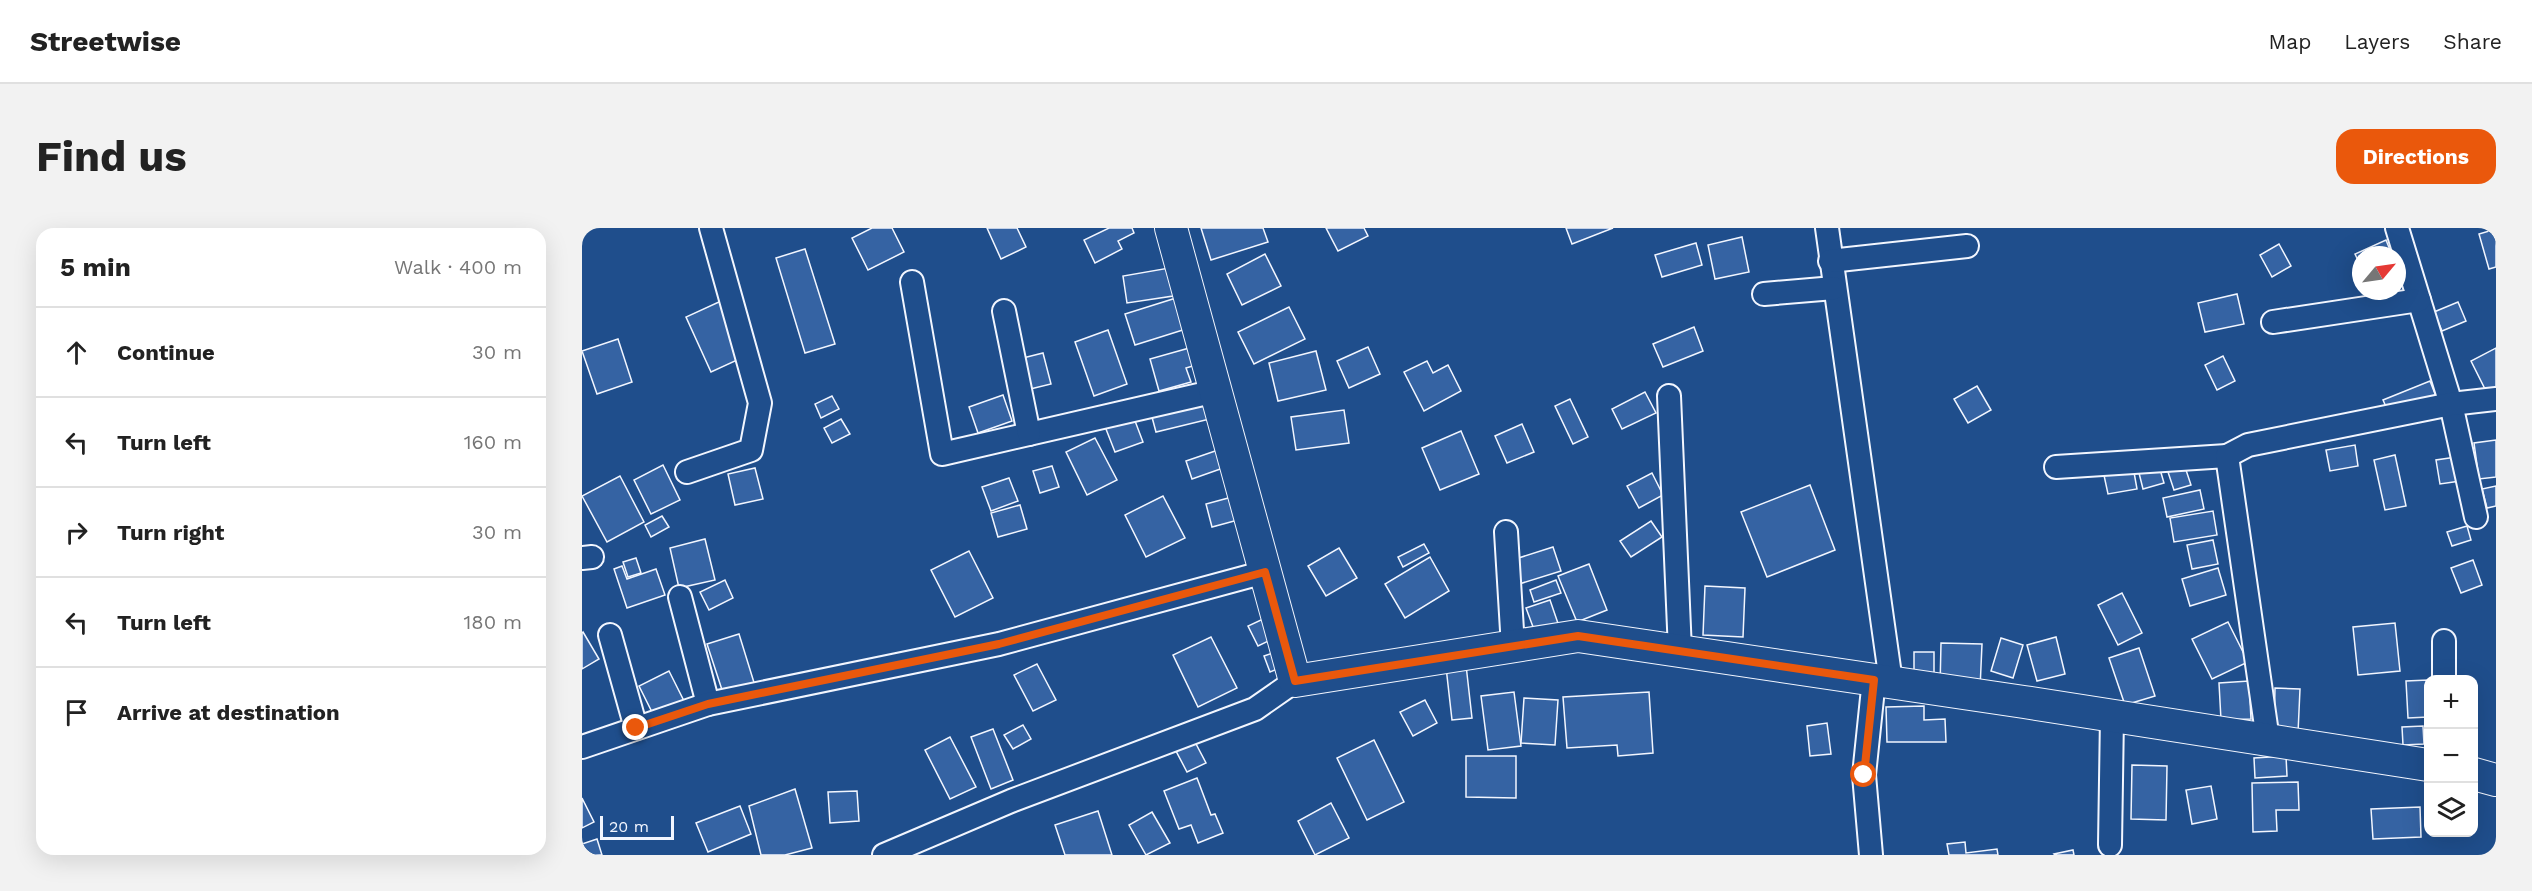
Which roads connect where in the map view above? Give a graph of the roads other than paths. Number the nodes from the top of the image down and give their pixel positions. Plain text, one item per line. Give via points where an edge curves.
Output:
1 (711, 228) edge
2 (1171, 228) edge
3 (1827, 228) edge
4 (2397, 228) edge
5 (1967, 246) dead end
6 (1830, 261) junction
7 (912, 282) dead end
8 (1834, 288) junction
9 (1764, 294) dead end
10 (2419, 300) junction
11 (1004, 311) dead end
12 (2274, 322) dead end
13 (1216, 391) junction
14 (1669, 396) dead end
15 (2496, 399) edge
16 (2451, 404) junction
17 (1029, 434) junction
18 (2227, 456) junction
19 (2056, 467) dead end
20 (687, 472) dead end
21 (2476, 517) dead end
22 (1506, 532) dead end
23 (1265, 572) junction
24 (680, 597) dead end
25 (610, 635) dead end
26 (2444, 641) dead end
27 (1514, 647) junction
28 (1680, 651) junction
29 (2444, 675) edge
30 (1295, 681) junction
31 (1883, 681) junction
32 (708, 704) junction
33 (2112, 716) junction
34 (636, 728) junction
35 (2268, 740) junction
36 (582, 747) edge
37 (2424, 764) edge
38 (2478, 775) edge
39 (2496, 780) edge
40 (2110, 845) dead end
41 (884, 855) edge
42 (1871, 855) edge

1 - 20 street via 760,403 751,450
2 - 13 street
3 - 6 street
4 - 10 street
5 - 6 street
6 - 8 street
7 - 17 street via 942,454
8 - 9 street
8 - 31 street
10 - 12 street
10 - 16 street
11 - 17 street
13 - 17 street
13 - 23 street
14 - 28 street
15 - 16 street
16 - 18 street via 2248,445
16 - 21 street
18 - 19 street
18 - 35 street
22 - 27 street
23 - 30 street
23 - 32 street via 999,644
24 - 32 street
25 - 34 street
26 - 29 street
27 - 28 street via 1578,636
27 - 30 street
28 - 31 street
30 - 41 street via 1255,710 1011,801
31 - 33 street
31 - 42 street via 1864,775
32 - 34 street
33 - 35 street
33 - 40 street
34 - 36 street
35 - 37 street
38 - 39 street

